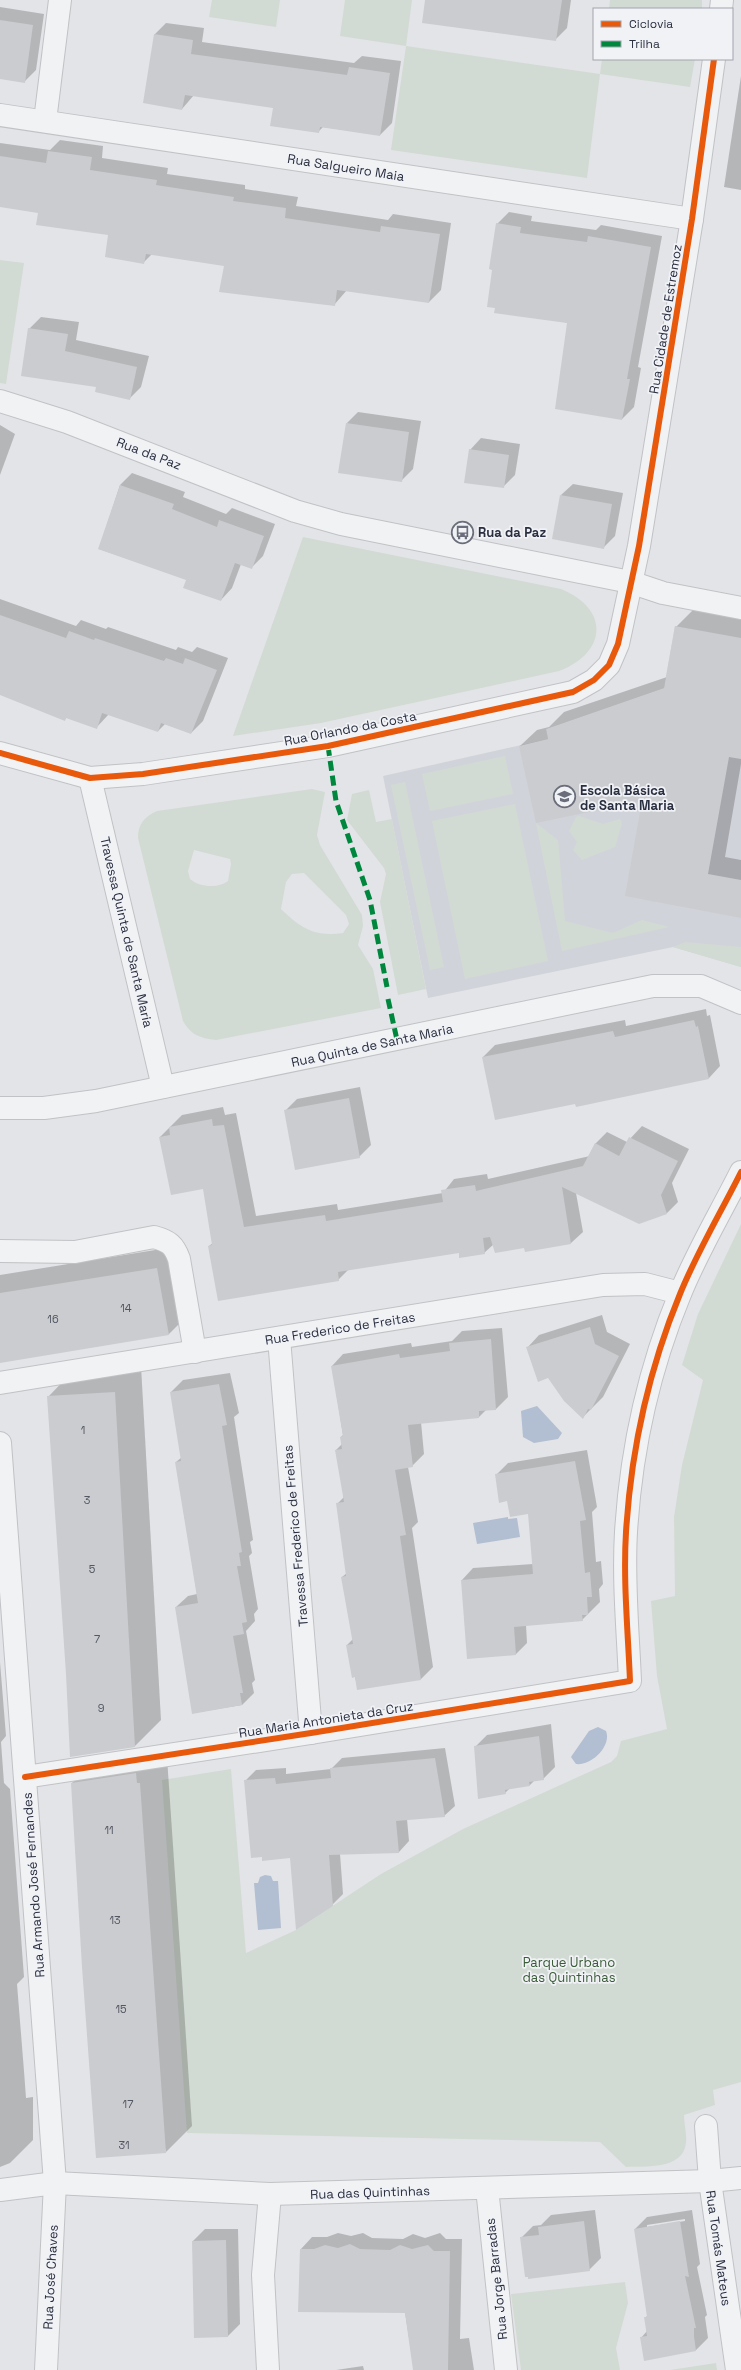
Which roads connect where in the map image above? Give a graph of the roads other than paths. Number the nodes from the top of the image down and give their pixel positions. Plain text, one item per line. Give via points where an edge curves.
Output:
1 (60, 0) edge
2 (714, 60) edge
3 (0, 115) edge
4 (45, 121) junction
5 (692, 219) junction
6 (0, 401) edge
7 (630, 582) junction
8 (741, 608) edge
9 (0, 753) edge
10 (90, 778) junction
11 (741, 1003) edge
12 (163, 1087) junction
13 (0, 1108) edge
14 (741, 1172) edge
15 (0, 1251) edge
16 (680, 1293) junction
17 (279, 1338) junction
18 (195, 1352) junction
19 (0, 1383) edge
20 (0, 1443) edge
21 (310, 1733) junction
22 (25, 1777) junction
23 (706, 2126) dead end
24 (741, 2178) edge
25 (710, 2181) junction
26 (55, 2183) junction
27 (487, 2188) junction
28 (0, 2190) edge
29 (270, 2194) junction
30 (46, 2370) edge
31 (268, 2370) edge
32 (506, 2370) edge
33 (737, 2370) edge

1 - 4 street
2 - 5 street, Rua Cidade de Estremoz
3 - 4 street, Rua Salgueiro Maia
4 - 5 street, Rua Salgueiro Maia
5 - 7 street, Rua Cidade de Estremoz via 639,546
6 - 7 street, Rua da Paz via 74,424 295,511 341,524
7 - 8 street, Rua da Paz via 663,593
7 - 10 street, Rua Orlando da Costa via 618,644 609,665 594,680 573,692 328,746 144,774
9 - 10 street, Rua Orlando da Costa
10 - 12 street, Travessa Quinta de Santa Maria
11 - 12 street, Rua Quinta de Santa Maria via 701,986 653,986
12 - 13 street, Rua Quinta de Santa Maria via 96,1101 44,1108
14 - 16 street
15 - 18 street via 75,1252 154,1237 166,1240 175,1248 179,1260
16 - 17 street, Rua Frederico de Freitas via 645,1284 603,1285
16 - 21 street, Rua Maria Antonieta da Cruz via 659,1353 643,1411 632,1473 626,1533 630,1681
17 - 18 street, Rua Frederico de Freitas
17 - 21 street, Travessa Frederico de Freitas
18 - 19 street, Rua Frederico de Freitas
20 - 22 street, Rua Armando José Fernandes
21 - 22 street, Rua Maria Antonieta da Cruz
22 - 26 street, Rua Armando José Fernandes
23 - 25 street, Rua Tomás Mateus
24 - 25 street, Rua das Quintinhas
25 - 27 street, Rua das Quintinhas
25 - 33 street, Rua Tomás Mateus
26 - 28 street, Rua das Quintinhas
26 - 29 street, Rua das Quintinhas
26 - 30 street, Rua José Chaves
27 - 29 street, Rua das Quintinhas
27 - 32 street, Rua Jorge Barradas
29 - 31 street via 263,2275

